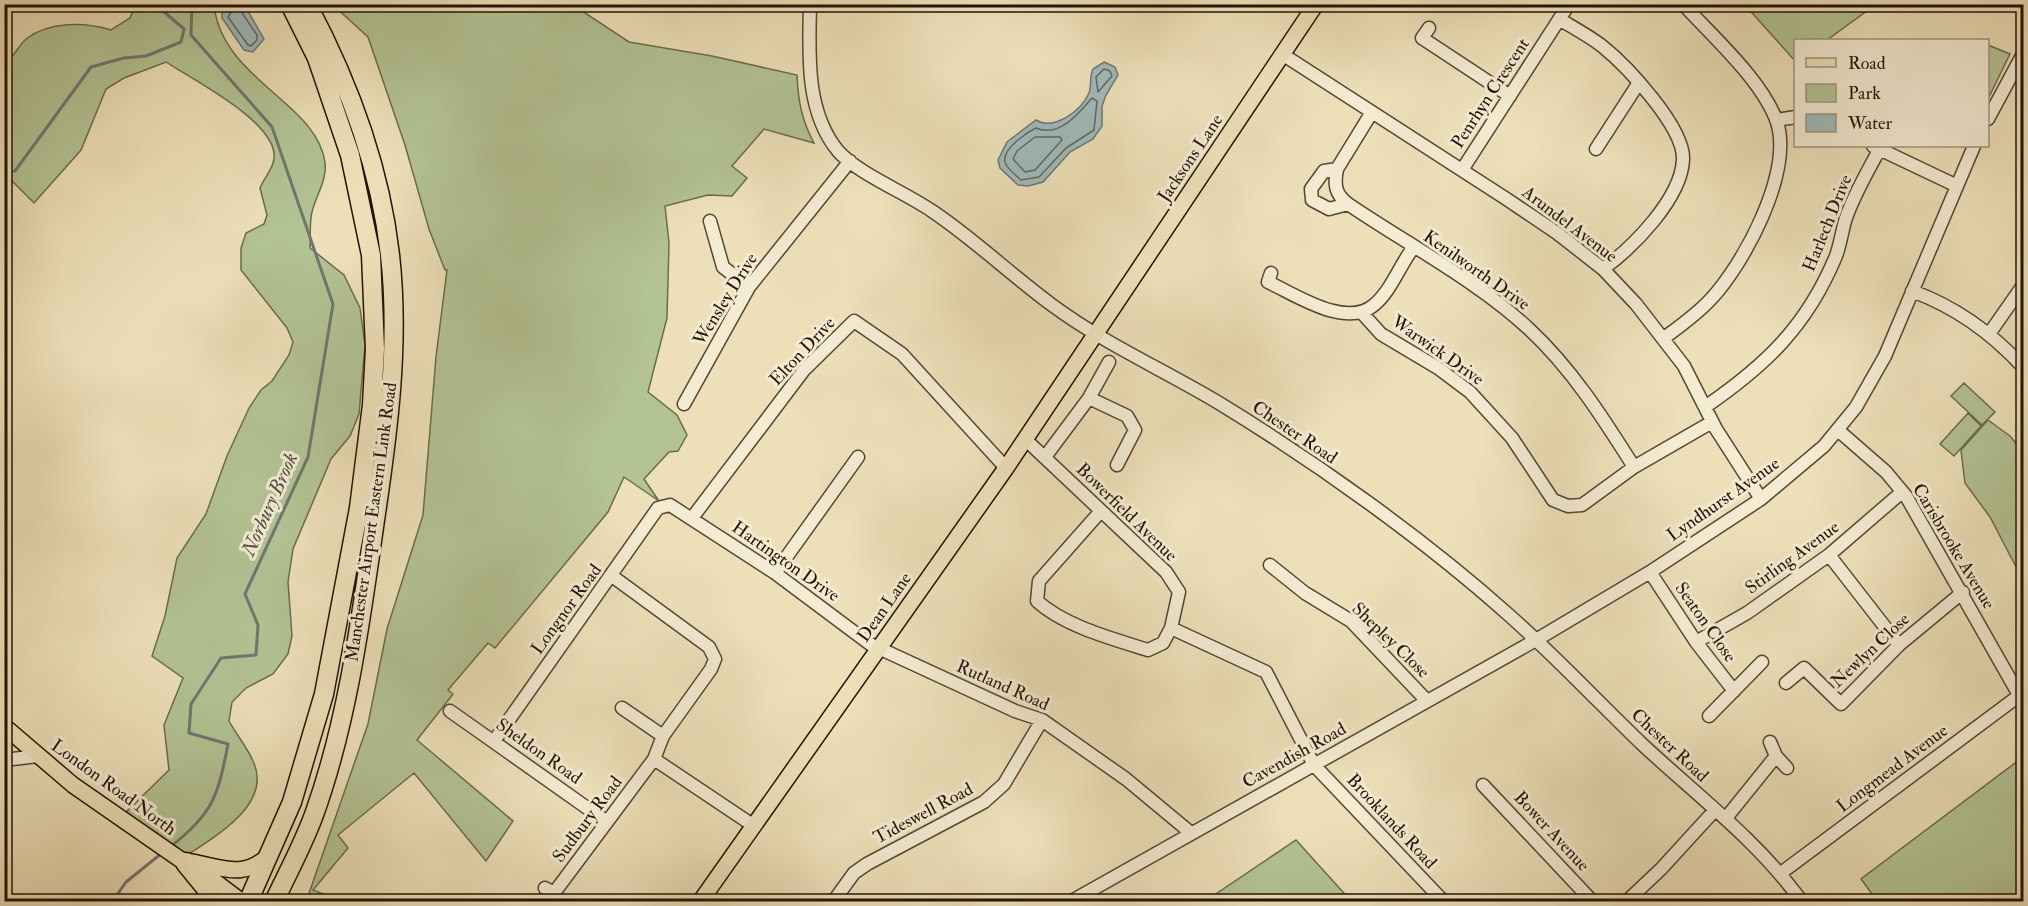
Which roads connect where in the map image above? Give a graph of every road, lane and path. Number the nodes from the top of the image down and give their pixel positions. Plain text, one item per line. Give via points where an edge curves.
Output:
1 (290, 4) edge
2 (307, 4) edge
3 (810, 4) edge
4 (1316, 4) edge
5 (1569, 4) edge
6 (1683, 4) edge
7 (1559, 19) junction
8 (1429, 28) dead end
9 (2024, 52) edge
10 (1282, 54) junction
11 (1638, 84) junction
12 (1510, 96) junction
13 (1372, 112) junction
14 (1794, 117) edge
15 (1989, 117) edge
16 (1776, 120) junction
17 (1974, 147) edge
18 (1596, 148) dead end
19 (1876, 148) edge
20 (850, 161) junction
21 (1337, 169) junction
22 (1462, 170) junction
23 (1955, 185) junction
24 (1348, 204) junction
25 (710, 221) dead end
26 (1413, 248) junction
27 (1603, 269) junction
28 (1268, 282) dead end
29 (2024, 284) edge
30 (749, 287) junction
31 (1912, 291) junction
32 (1362, 313) junction
33 (1097, 333) junction
34 (1989, 334) junction
35 (1664, 338) junction
36 (1109, 362) dead end
37 (2024, 368) edge
38 (1089, 398) junction
39 (684, 404) dead end
40 (1705, 406) junction
41 (1713, 422) junction
42 (1839, 431) junction
43 (1025, 440) junction
44 (1045, 456) junction
45 (858, 457) dead end
46 (1118, 465) dead end
47 (1634, 467) junction
48 (1006, 468) junction
49 (1902, 492) junction
50 (1761, 499) junction
51 (670, 505) joint
52 (1100, 512) junction
53 (692, 518) junction
54 (1829, 555) junction
55 (1270, 565) dead end
56 (1650, 572) junction
57 (775, 573) junction
58 (612, 576) junction
59 (1963, 592) junction
60 (1172, 628) junction
61 (1536, 640) junction
62 (1696, 642) junction
63 (1899, 645) junction
64 (879, 649) junction
65 (1762, 662) dead end
66 (1786, 683) dead end
67 (1734, 691) junction
68 (2021, 694) edge
69 (1427, 701) junction
70 (622, 708) dead end
71 (450, 711) dead end
72 (1709, 716) dead end
73 (1042, 720) junction
74 (4, 726) edge
75 (337, 730) junction
76 (663, 736) junction
77 (494, 741) junction
78 (1770, 742) dead end
79 (38, 756) junction
80 (1776, 756) junction
81 (654, 759) junction
82 (4, 760) edge
83 (1314, 765) junction
84 (1787, 768) dead end
85 (1484, 785) dead end
86 (1715, 810) junction
87 (1726, 818) junction
88 (607, 822) junction
89 (754, 826) junction
90 (1191, 833) junction
91 (269, 855) junction
92 (181, 859) junction
93 (292, 866) junction
94 (1781, 873) junction
95 (545, 888) dead end
96 (212, 899) edge
97 (242, 902) edge
98 (248, 902) edge
99 (261, 902) edge
100 (274, 902) edge
101 (288, 902) edge
102 (700, 902) edge
103 (833, 902) edge
104 (1070, 902) edge
105 (1444, 902) edge
106 (1593, 902) edge
107 (1626, 902) edge
108 (1802, 902) edge

1 - 91 highway, Manchester Airport Eastern Link Road via 317,58 350,155 371,255 375,349 367,455 337,637 309,750
2 - 75 highway, Manchester Airport Eastern Link Road via 335,59 369,149 382,207 393,299 394,349 384,456 357,642
3 - 20 street, Chester Road via 811,74 819,115 836,148
4 - 10 main road, Jacksons Lane
5 - 7 street, Penrhyn Crescent
6 - 16 street via 1753,82
7 - 11 street via 1602,46
7 - 12 street, Penrhyn Crescent
8 - 12 street via 1422,38
9 - 15 street
10 - 13 street, Arundel Avenue
10 - 33 main road, Jacksons Lane
11 - 18 street
11 - 27 street via 1670,122 1683,160 1670,196 1629,248
12 - 22 street, Penrhyn Crescent
13 - 21 street
13 - 22 street, Arundel Avenue
14 - 16 street
16 - 35 street via 1780,136 1775,179 1744,253 1711,299
17 - 23 street, Lyndhurst Avenue
19 - 23 street
19 - 40 street, Harlech Drive via 1856,194 1837,255 1807,313 1748,378
20 - 30 street, Wensley Drive
20 - 33 street, Chester Road via 934,212 1054,306
21 - 24 street, Kenilworth Drive via 1334,183 1338,196
21 - 24 street via 1324,171 1310,194 1312,200 1329,209
22 - 27 street, Arundel Avenue via 1557,233
23 - 31 street, Lyndhurst Avenue
24 - 26 street, Kenilworth Drive
25 - 30 street via 723,267
26 - 32 street via 1385,292
26 - 47 street, Kenilworth Drive via 1530,329 1591,398
27 - 35 street, Arundel Avenue
28 - 32 street via 1337,313
29 - 34 street
30 - 39 street, Wensley Drive
31 - 34 street via 1949,306
31 - 42 street, Lyndhurst Avenue via 1885,356
32 - 47 street, Warwick Drive via 1381,334 1470,392 1512,438 1553,500 1568,506 1582,505
33 - 43 main road, Dean Lane
33 - 61 street, Chester Road via 1221,404 1335,481 1429,548
34 - 37 street
35 - 40 street, Arundel Avenue
36 - 38 street
38 - 44 street
38 - 46 street via 1127,416 1135,430
40 - 41 street, Arundel Avenue
41 - 47 street, Warwick Drive
41 - 50 street, Arundel Avenue
42 - 49 street, Carisbrooke Avenue via 1886,472
42 - 50 street, Lyndhurst Avenue
43 - 44 street, Bowerfield Avenue
43 - 48 main road, Dean Lane
44 - 52 street, Bowerfield Avenue
45 - 57 street
48 - 53 street, Elton Drive via 902,354 854,321 804,370
48 - 64 main road, Dean Lane
49 - 54 street, Stirling Avenue
49 - 59 street, Carisbrooke Avenue
50 - 56 street, Lyndhurst Avenue
51 - 53 street, Hartington Drive
51 - 58 street, Longnor Road via 658,508
52 - 60 street, Bowerfield Avenue via 1166,572 1179,592
52 - 60 street via 1039,581 1037,601 1066,621 1148,650 1163,643
53 - 57 street, Hartington Drive
54 - 62 street, Stirling Avenue via 1746,613
54 - 63 street
55 - 69 street, Shepley Close via 1351,621
56 - 61 street, Lyndhurst Avenue
56 - 62 street, Seaton Close
57 - 64 street, Hartington Drive
58 - 76 street, Sudbury Road via 709,647 715,659
58 - 77 street, Longnor Road
59 - 63 street, Newlyn Close
59 - 68 street, Carisbrooke Avenue
60 - 83 street via 1266,672
61 - 69 street, Cavendish Road
61 - 86 street, Chester Road
62 - 67 street, Seaton Close
63 - 66 street, Newlyn Close via 1841,704 1808,664
64 - 73 street, Rutland Road
64 - 89 main road, Dean Lane
65 - 67 street, Seaton Close
67 - 72 street, Seaton Close
68 - 94 street, Longmead Avenue
69 - 83 street, Cavendish Road
70 - 76 street
71 - 77 street, Sheldon Road
73 - 90 street, Rutland Road via 1126,779
73 - 103 street, Tideswell Road via 1004,784 984,802 867,864 854,873
74 - 79 main road, London Road North
75 - 93 highway, Manchester Airport Eastern Link Road via 315,812
75 - 99 highway
76 - 81 street, Sudbury Road
77 - 88 street, Sheldon Road
78 - 80 street
79 - 82 street
79 - 92 main road, London Road North via 73,785
80 - 84 street
80 - 87 street
81 - 88 street, Sudbury Road
81 - 89 street
83 - 90 street, Cavendish Road
83 - 105 street, Brooklands Road
85 - 106 street, Bower Avenue
86 - 87 street, Chester Road
86 - 107 street
87 - 94 street, Chester Road
88 - 95 street, Sudbury Road via 554,893
89 - 102 main road, Dean Lane
90 - 104 street, Cavendish Road
91 - 92 main road via 251,868 237,872
91 - 98 highway, Manchester Airport Eastern Link Road
92 - 96 main road
92 - 97 main road, London Road North
93 - 100 highway
93 - 101 highway
94 - 108 street, Chester Road

